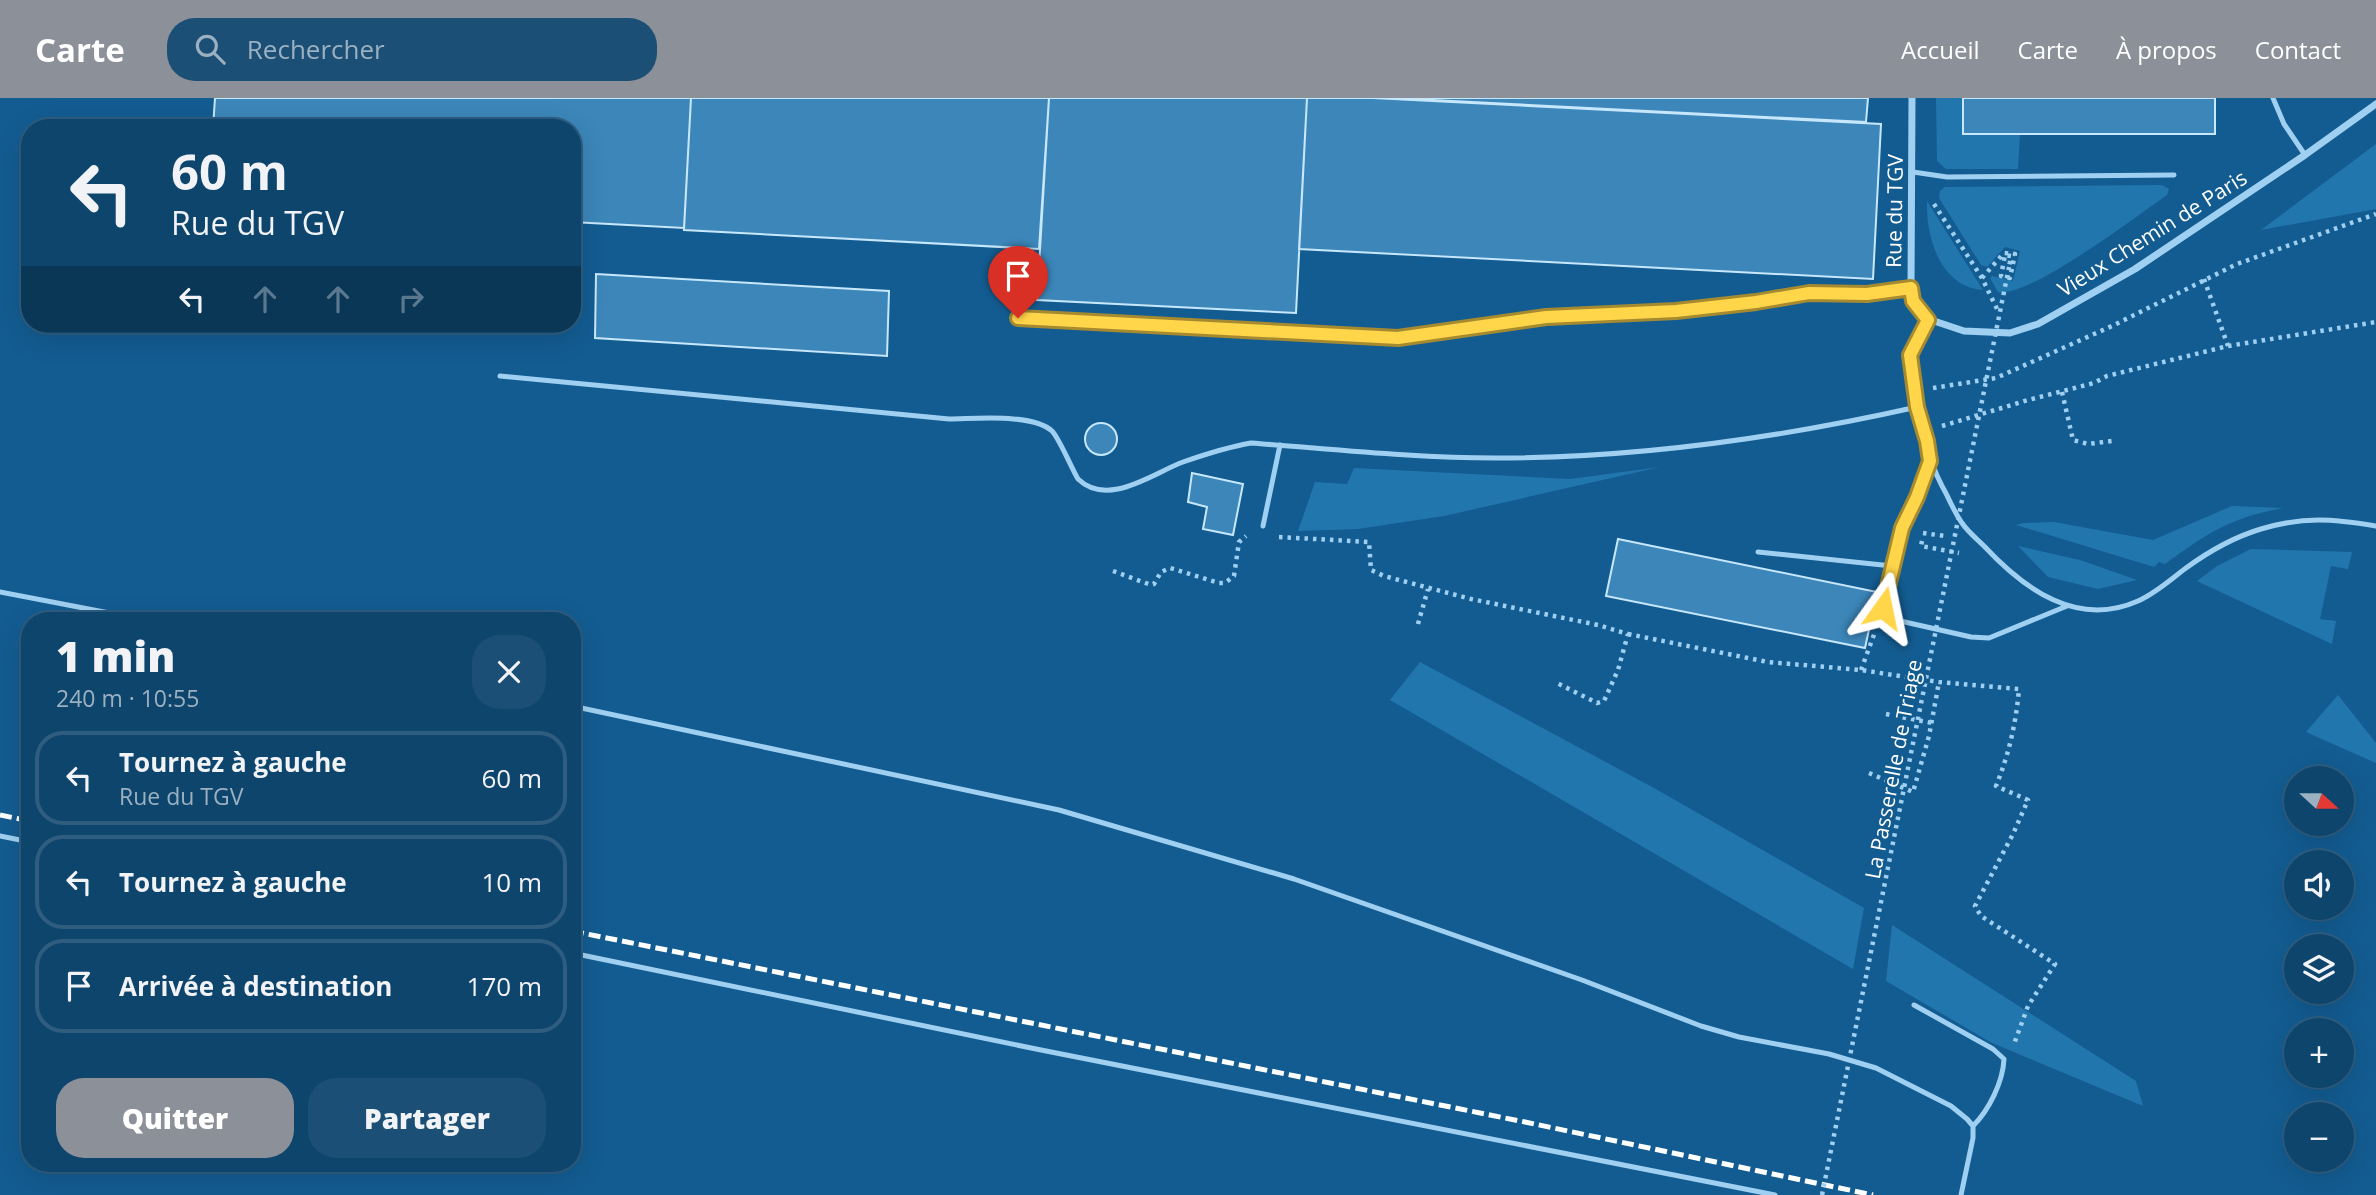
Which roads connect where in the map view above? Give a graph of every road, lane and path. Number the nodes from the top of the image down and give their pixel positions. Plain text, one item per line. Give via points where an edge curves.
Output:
1 (1912, 98) edge
2 (2273, 98) edge
3 (2376, 104) edge
4 (2305, 155) junction
5 (1913, 172) junction
6 (2174, 175) dead end
7 (2376, 214) edge
8 (1982, 278) junction
9 (2204, 279) junction
10 (1911, 288) junction
11 (1018, 318) dead end
12 (1928, 320) junction
13 (2376, 323) edge
14 (2010, 333) junction
15 (2228, 346) junction
16 (500, 376) dead end
17 (1915, 391) junction
18 (2062, 391) junction
19 (1917, 407) junction
20 (1924, 431) junction
21 (2112, 441) dead end
22 (1280, 445) junction
23 (1930, 461) junction
24 (1263, 526) dead end
25 (2376, 526) edge
26 (1255, 534) dead end
27 (1277, 536) dead end
28 (1955, 538) junction
29 (1758, 551) dead end
30 (1960, 554) dead end
31 (1892, 566) junction
32 (1113, 571) dead end
33 (1428, 589) junction
34 (0, 592) edge
35 (2067, 606) junction
36 (1883, 608) junction
37 (103, 612) edge
38 (1418, 624) dead end
39 (1629, 634) junction
40 (1861, 670) junction
41 (1555, 682) dead end
42 (1940, 682) junction
43 (581, 708) edge
44 (1886, 714) dead end
45 (1932, 723) junction
46 (1869, 774) dead end
47 (0, 836) edge
48 (21, 840) edge
49 (581, 955) edge
50 (1913, 1005) dead end
51 (2004, 1059) junction
52 (1973, 1126) junction
53 (1775, 1195) edge
54 (1822, 1195) edge
55 (1961, 1195) edge

1 - 5 street, Rue du TGV
2 - 4 lane
3 - 4 street, Vieux Chemin de Paris
4 - 14 street, Vieux Chemin de Paris via 2134,269 2038,324
5 - 6 lane via 1947,177
5 - 8 path
5 - 10 street, Rue du TGV
7 - 9 path via 2284,245
8 - 14 path
8 - 28 path, La Passerelle de Triage, bridge via 2004,253 2015,254 2010,278 2001,276 2005,255 2011,256 2009,267
9 - 15 path
9 - 17 path via 1996,378
10 - 11 lane via 1867,294 1809,293 1676,311 1546,317 1398,338
10 - 12 street, Rue du TGV via 1913,301
12 - 14 street, Vieux Chemin de Paris via 1964,331
12 - 17 lane via 1910,355
13 - 15 path
15 - 18 path
16 - 22 lane via 949,419 1035,422 1053,432 1078,480 1100,490 1129,486 1224,448 1251,443
17 - 19 lane
18 - 20 path
18 - 21 path via 2073,440 2088,444
19 - 20 lane
19 - 22 lane via 1734,441 1563,456 1494,458
20 - 23 lane
22 - 24 lane
23 - 31 lane via 1902,528
23 - 35 lane via 1962,524 2023,582
25 - 35 lane via 2315,518 2261,529 2230,541 2136,602 2106,609
26 - 32 path via 1241,539 1234,576 1225,583 1170,568 1150,585
27 - 33 path via 1369,542 1371,570
28 - 30 path via 1923,532 1921,546
28 - 54 path, La Passerelle de Triage, bridge
29 - 31 lane
31 - 36 lane
33 - 38 path
33 - 39 path
34 - 37 lane
35 - 36 lane via 1999,636 1979,639 1891,619
36 - 40 path
39 - 40 path via 1768,662
39 - 41 path via 1604,701 1597,703
40 - 42 path
42 - 45 path
42 - 51 path via 2019,689 2012,738 1996,786 2028,800 1975,906 1981,916 2055,964 2028,1006 2017,1039
43 - 52 lane via 1059,810 1294,880 1701,1026 1876,1068 1951,1106
44 - 45 path
45 - 46 path via 1913,792
47 - 48 lane
49 - 53 lane
50 - 51 lane
51 - 52 lane via 1989,1105
52 - 55 lane

